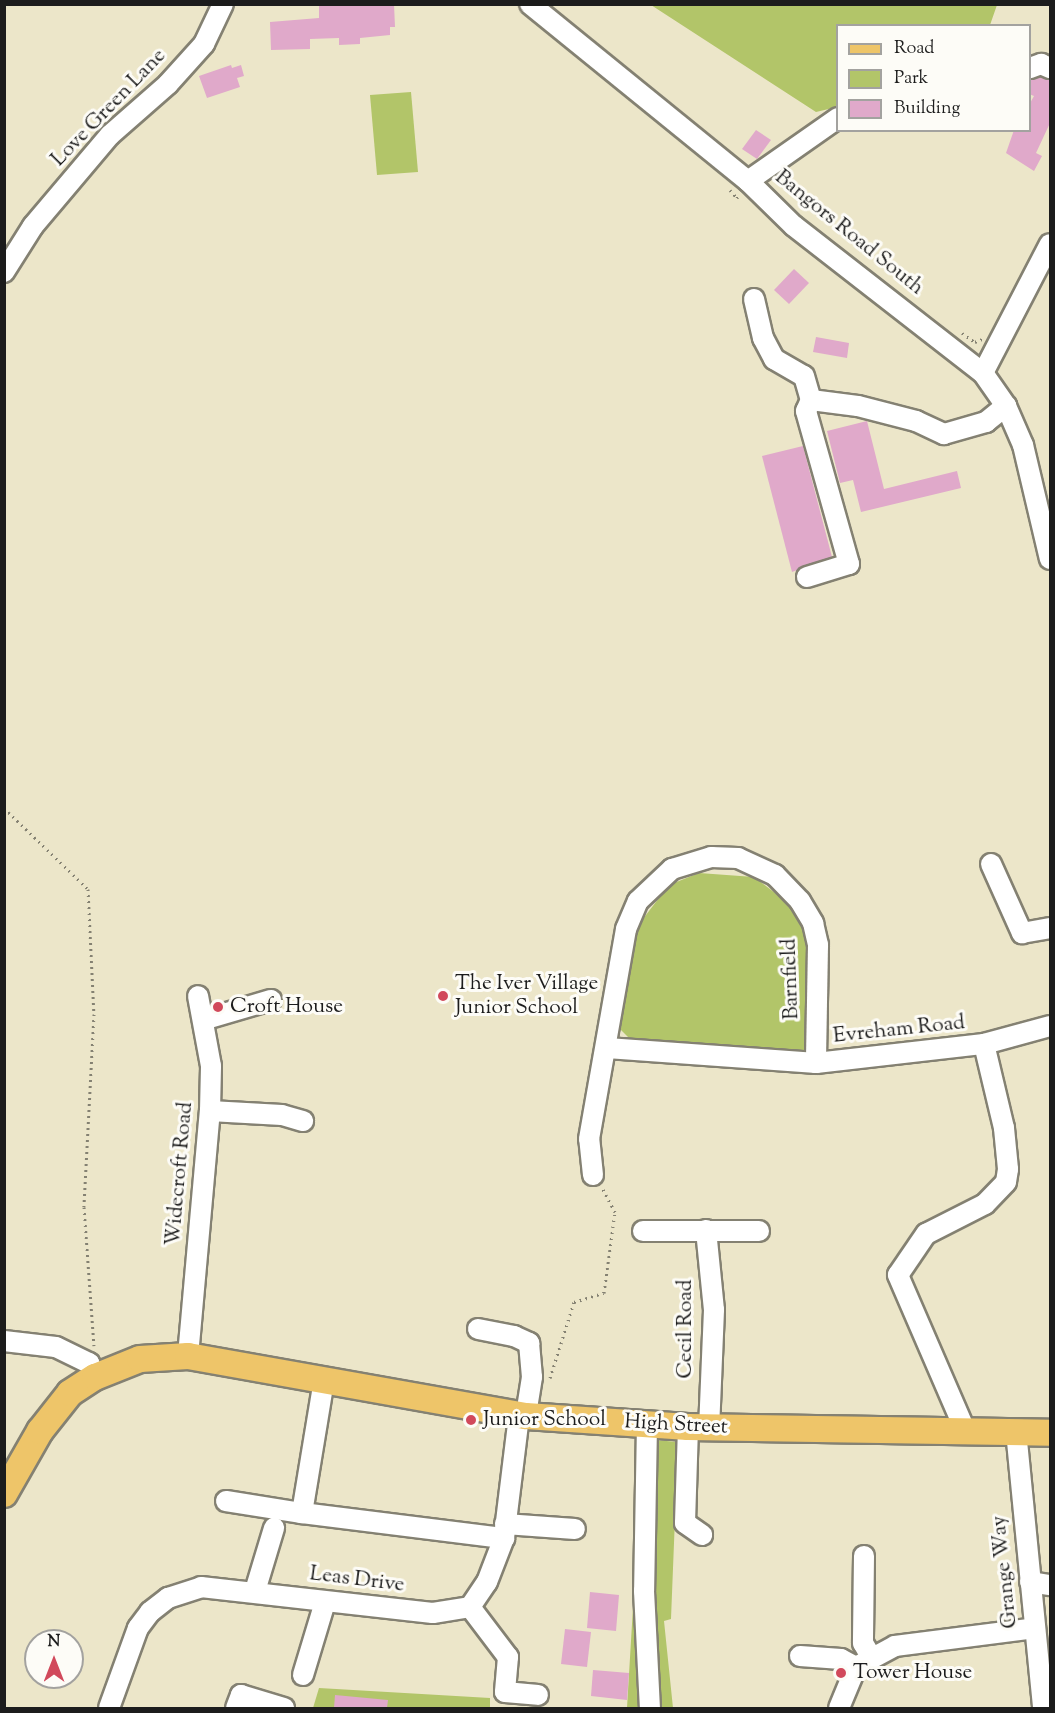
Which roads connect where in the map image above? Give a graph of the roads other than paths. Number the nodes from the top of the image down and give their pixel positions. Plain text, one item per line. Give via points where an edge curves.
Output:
1 (223, 4) edge
2 (530, 4) edge
3 (1031, 67) edge
4 (1050, 68) edge
5 (836, 119) edge
6 (748, 181) junction
7 (1050, 244) edge
8 (4, 272) edge
9 (754, 299) dead end
10 (983, 373) junction
11 (811, 400) junction
12 (1006, 406) junction
13 (1050, 559) edge
14 (807, 577) dead end
15 (991, 864) dead end
16 (1050, 928) edge
17 (198, 996) dead end
18 (271, 999) dead end
19 (203, 1020) junction
20 (1050, 1026) edge
21 (984, 1044) junction
22 (607, 1048) junction
23 (816, 1063) junction
24 (210, 1111) junction
25 (303, 1121) dead end
26 (594, 1175) dead end
27 (706, 1230) junction
28 (643, 1231) dead end
29 (759, 1231) dead end
30 (478, 1329) dead end
31 (4, 1341) edge
32 (188, 1356) junction
33 (94, 1377) junction
34 (324, 1380) junction
35 (523, 1416) junction
36 (647, 1424) junction
37 (699, 1428) junction
38 (965, 1430) junction
39 (1016, 1431) junction
40 (1050, 1432) edge
41 (4, 1494) edge
42 (226, 1501) dead end
43 (302, 1513) junction
44 (274, 1528) dead end
45 (575, 1529) dead end
46 (504, 1531) junction
47 (702, 1535) dead end
48 (864, 1556) dead end
49 (1030, 1582) junction
50 (1050, 1585) edge
51 (255, 1591) junction
52 (325, 1602) junction
53 (470, 1607) junction
54 (1035, 1628) junction
55 (800, 1656) dead end
56 (864, 1662) junction
57 (1046, 1674) edge
58 (303, 1675) dead end
59 (537, 1695) dead end
60 (109, 1708) edge
61 (236, 1708) edge
62 (284, 1708) edge
63 (650, 1708) edge
64 (839, 1708) edge
65 (1043, 1708) edge

1 - 8 street, Love Green Lane via 204,44 168,84 110,135 33,226
2 - 6 street, Bangors Road South
3 - 4 street via 1041,64
5 - 6 street
6 - 10 street, Bangors Road South via 794,226
7 - 10 street
9 - 11 street via 763,338 774,359 804,376
10 - 12 street, Bangors Road South
11 - 12 street via 858,406 916,421 944,434 986,422
11 - 14 street via 806,411 849,564
12 - 13 street, Bangors Road South via 1023,446
15 - 16 street via 1022,933
17 - 19 street, Widecroft Road
18 - 19 street
19 - 24 street, Widecroft Road via 211,1066
20 - 21 street, Evreham Road
21 - 23 street, Evreham Road
21 - 38 street via 1005,1136 1006,1182 985,1204 926,1234 903,1264 899,1283
22 - 23 street, Evreham Road
22 - 23 street, Barnfield via 626,929 638,901 672,869 711,857 738,858 758,865 789,886 813,923 819,978
22 - 26 street, Barnfield via 589,1139
24 - 25 street via 282,1115
24 - 32 street, Widecroft Road
27 - 28 street
27 - 29 street
27 - 37 street, Cecil Road via 714,1310
30 - 35 street via 514,1336 529,1344 532,1377
31 - 33 street via 56,1347 89,1363
32 - 33 main road, High Street via 140,1359
32 - 34 main road, High Street
33 - 41 main road, High Street via 70,1393 40,1431
34 - 35 main road, High Street
34 - 43 street
35 - 36 main road, High Street
35 - 46 street
36 - 37 main road, High Street
36 - 63 street via 645,1591
37 - 38 main road, High Street
37 - 47 street, Cecil Road via 685,1523
38 - 39 main road, High Street
39 - 40 main road, High Street
39 - 49 street, Grange Way
42 - 43 street
43 - 46 street
44 - 51 street
45 - 46 street
46 - 53 street via 487,1582
48 - 56 street
49 - 50 street
49 - 54 street, Grange Way
51 - 52 street, Leas Drive
51 - 60 street, Leas Drive via 201,1587 168,1598 150,1612 138,1628
52 - 53 street, Leas Drive via 433,1613
52 - 58 street
53 - 59 street via 508,1657 505,1692
54 - 56 street via 894,1646
54 - 57 street, Grange Way
55 - 56 street
56 - 64 street
57 - 65 street, Grange Way
61 - 62 street via 241,1695

